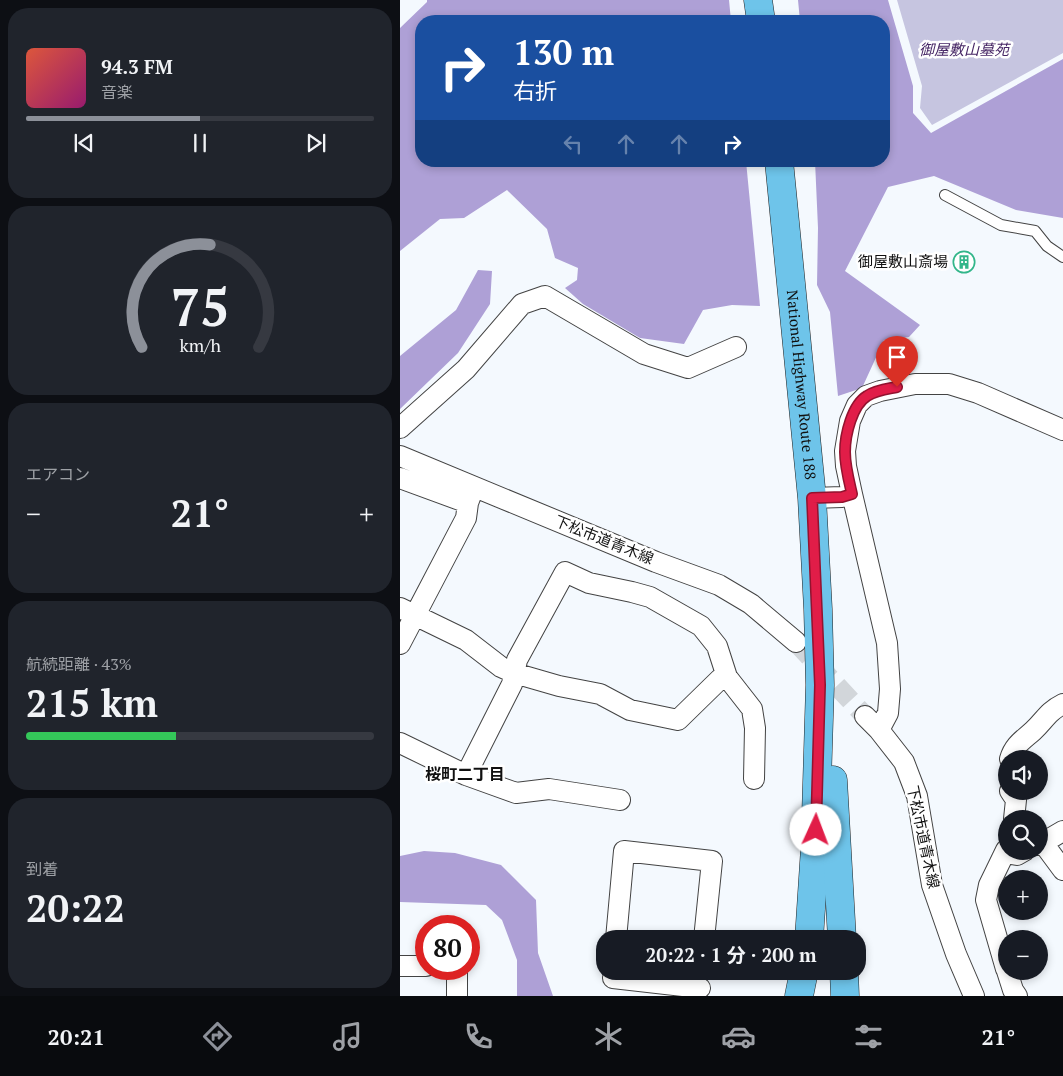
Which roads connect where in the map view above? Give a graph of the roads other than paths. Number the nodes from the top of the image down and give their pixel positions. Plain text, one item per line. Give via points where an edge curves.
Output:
1 (758, 0) edge
2 (760, 15) edge
3 (780, 167) edge
4 (945, 195) dead end
5 (1063, 257) edge
6 (736, 347) dead end
7 (400, 428) edge
8 (1063, 430) edge
9 (400, 456) edge
10 (400, 478) edge
11 (852, 494) junction
12 (471, 495) junction
13 (812, 498) junction
14 (408, 612) edge
15 (796, 642) tunnel mouth
16 (400, 644) edge
17 (514, 673) junction
18 (727, 677) junction
19 (820, 685) junction
20 (1063, 704) edge
21 (400, 743) edge
22 (1014, 750) edge
23 (466, 775) junction
24 (754, 779) dead end
25 (620, 800) dead end
26 (1063, 831) edge
27 (1048, 840) edge
28 (1048, 852) edge
29 (1006, 860) edge
30 (1063, 870) edge
31 (617, 930) edge
32 (705, 930) edge
33 (810, 930) edge
34 (842, 930) edge
35 (998, 940) edge
36 (400, 966) edge
37 (415, 966) edge
38 (457, 980) edge
39 (802, 980) edge
40 (804, 980) edge
41 (844, 980) edge
42 (1010, 980) edge
43 (613, 982) edge
44 (700, 985) edge
45 (457, 996) edge
46 (799, 996) edge
47 (803, 996) edge
48 (845, 996) edge
49 (974, 996) edge
50 (1017, 996) edge

1 - 2 highway
3 - 13 highway, National Highway Route 188
4 - 5 lane via 1001,225 1035,231 1046,246
6 - 7 street via 688,368 644,354 545,296 522,304 466,369
8 - 11 street via 978,393 949,384 915,384 880,391 866,396 857,405 850,421 845,451
9 - 12 street, 下松市道青木線
10 - 12 street
11 - 13 street
11 - 49 street, 下松市道青木線 via 887,643 888,713 872,723 904,762 917,796 932,885
12 - 14 street via 466,518
12 - 15 street, 下松市道青木線 via 719,585 751,604
13 - 19 highway, National Highway Route 188
14 - 16 street
14 - 17 street via 466,640
17 - 18 street via 600,694 630,710 678,720 720,679
17 - 18 street via 517,660 565,572 589,583 650,597 701,626 717,646
17 - 23 street via 512,684
18 - 24 street via 752,709
19 - 33 highway, National Highway Route 188
19 - 34 highway via 834,788
20 - 22 street via 1046,715
21 - 23 street
23 - 25 street via 516,794 549,789
26 - 27 street
28 - 30 street
29 - 35 street via 989,885 986,900
31 - 32 street via 624,851 712,861
36 - 37 street
38 - 45 street
39 - 46 highway
40 - 47 highway
41 - 48 highway
42 - 50 street
43 - 44 street

